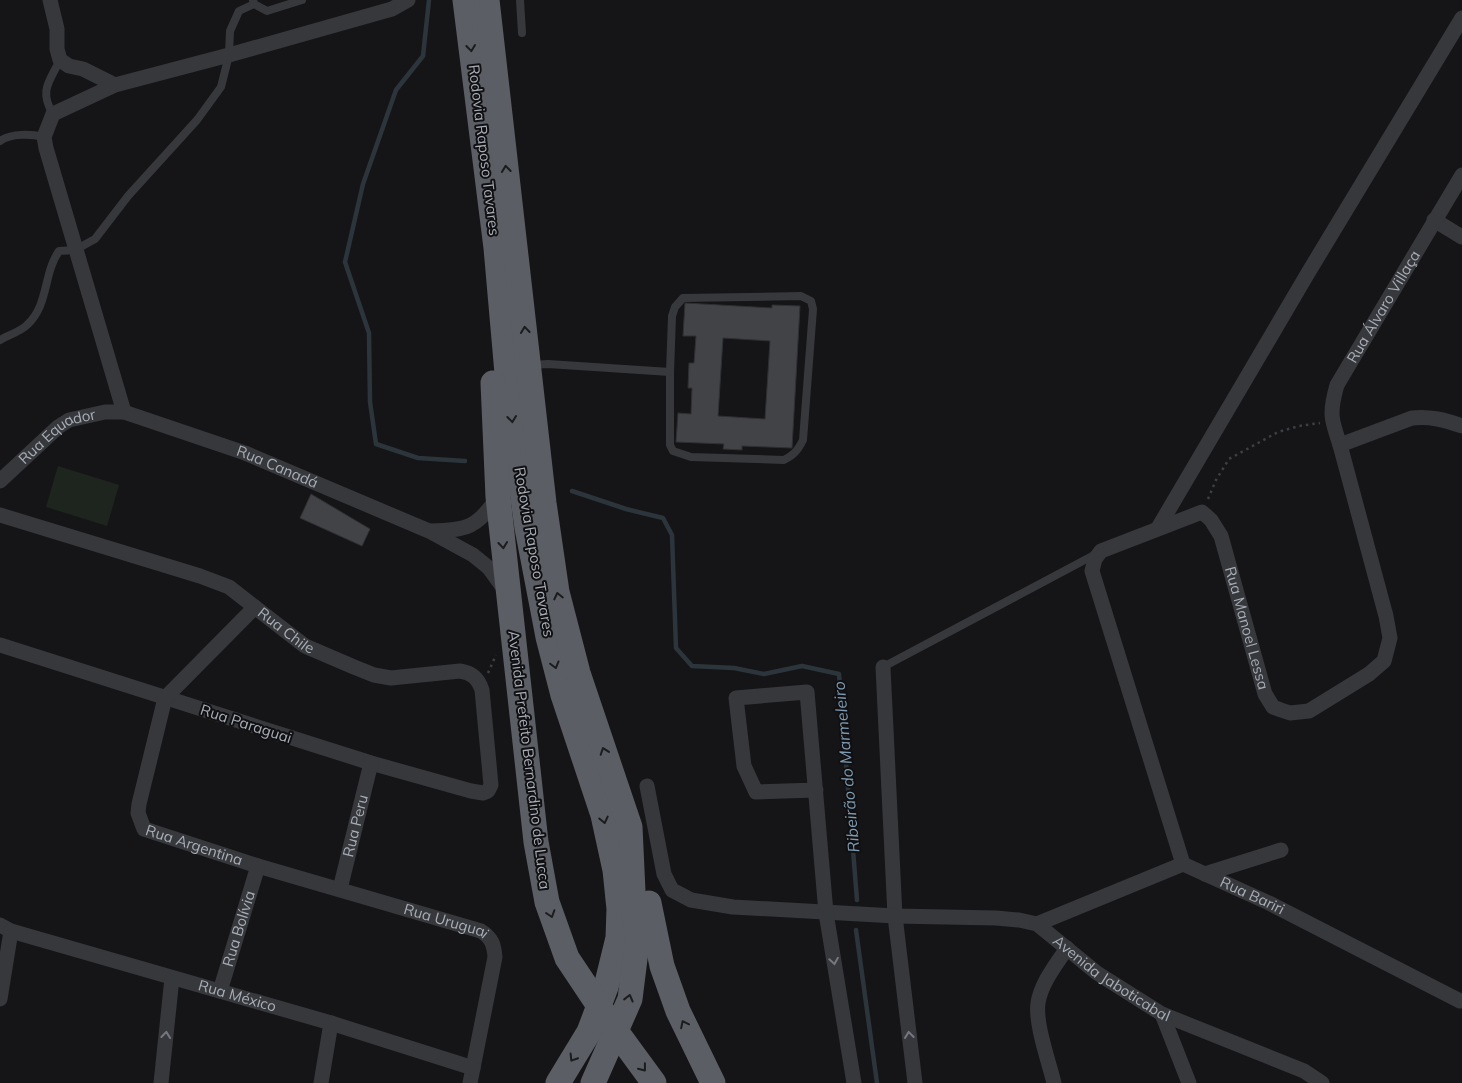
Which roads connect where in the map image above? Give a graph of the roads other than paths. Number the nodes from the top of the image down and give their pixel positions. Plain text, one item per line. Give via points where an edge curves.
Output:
1 (50, 0) edge
2 (302, 0) edge
3 (408, 0) edge
4 (465, 0) edge
5 (487, 0) edge
6 (520, 0) edge
7 (253, 2) edge
8 (392, 4) edge
9 (1462, 18) edge
10 (522, 33) dead end
11 (229, 56) junction
12 (60, 60) junction
13 (114, 85) junction
14 (53, 114) junction
15 (44, 137) junction
16 (0, 141) edge
17 (1462, 175) edge
18 (1434, 220) junction
19 (1462, 237) edge
20 (496, 248) junction
21 (76, 250) junction
22 (2, 336) edge
23 (529, 365) junction
24 (670, 372) junction
25 (124, 412) junction
26 (1462, 426) edge
27 (1340, 445) junction
28 (0, 481) edge
29 (498, 497) junction
30 (0, 515) edge
31 (1158, 528) junction
32 (429, 531) junction
33 (1101, 551) junction
34 (508, 594) junction
35 (255, 607) junction
36 (0, 645) edge
37 (883, 667) joint
38 (165, 698) junction
39 (371, 763) junction
40 (491, 785) joint
41 (647, 786) dead end
42 (816, 790) junction
43 (630, 827) junction
44 (1281, 850) dead end
45 (1183, 864) junction
46 (258, 866) junction
47 (1205, 874) junction
48 (340, 889) junction
49 (826, 913) junction
50 (894, 916) junction
51 (1037, 924) junction
52 (5, 928) edge
53 (628, 936) junction
54 (1067, 948) junction
55 (172, 978) junction
56 (220, 990) junction
57 (0, 1000) edge
58 (1461, 1002) edge
59 (1162, 1014) junction
60 (330, 1023) junction
61 (473, 1068) junction
62 (160, 1083) edge
63 (321, 1083) edge
64 (470, 1083) edge
65 (558, 1083) edge
66 (593, 1083) edge
67 (654, 1083) edge
68 (713, 1083) edge
69 (854, 1083) edge
70 (915, 1083) edge
71 (1054, 1083) edge
72 (1189, 1083) edge
73 (1322, 1083) edge

1 - 12 street
2 - 7 lane via 267,10
3 - 8 street
4 -> 20 highway, Rodovia Raposo Tavares
23 -> 5 highway, Rodovia Raposo Tavares
6 - 10 lane
7 - 11 lane via 239,11 230,31
8 - 11 street
9 - 31 street
11 - 13 street
11 - 21 lane via 221,87 197,120 128,196 95,239
12 - 13 street
12 - 14 lane via 45,89 46,103
13 - 14 street
14 - 15 street
15 - 16 lane via 32,134
15 - 21 street
17 - 18 street, Rua Álvaro Villaça
18 - 19 street
18 - 27 street, Rua Álvaro Villaça via 1337,385 1331,421
20 - 29 highway, Avenida Prefeito Bernardino de Lucca via 493,386
20 -> 53 highway, Rodovia Raposo Tavares via 509,396 527,528 550,647 603,816 619,908
21 - 22 lane via 59,251 48,272 40,310 27,326
21 - 25 street
23 - 24 lane
43 -> 23 highway, Rodovia Raposo Tavares via 578,673 557,592
24 - 24 lane via 672,316 674,307 683,298 801,296 811,301 803,440 794,454 784,460 690,457 673,451 670,445
25 - 28 street, Rua Equador via 105,412 70,420 58,427
25 - 32 street, Rua Canadá via 245,453
26 - 27 street via 1424,417
27 - 31 street, Rua Manoel Lessa via 1390,638 1384,661 1370,674 1309,711 1290,713 1281,710 1273,706 1265,694 1221,536 1211,520 1202,512
29 - 32 street via 486,515 467,528
29 -> 34 highway, Avenida Prefeito Bernardino de Lucca
30 - 35 street, Rua Chile via 200,576 228,587
31 - 33 street
32 - 34 street, Rua Canadá via 473,555 489,568
33 - 37 lane
33 - 45 street via 1092,571
34 -> 67 highway, Avenida Prefeito Bernardino de Lucca via 536,842 547,902 567,958
35 - 38 street
35 - 40 street, Rua Chile via 305,646 374,675 391,678 460,671 474,676 481,687
36 - 38 street, Rua Paraguai
37 - 50 street
38 - 39 street, Rua Paraguai
38 - 46 street, Rua Argentina via 139,804 138,812 144,829
39 - 40 street, Rua Paraguai via 471,791 482,793
39 - 48 street, Rua Peru
41 - 49 street via 664,874 672,890 691,900 732,907
42 - 42 street via 807,692 736,698 744,766 756,792
42 - 49 street
43 - 53 highway, Rodovia Raposo Tavares via 634,913
68 -> 43 highway via 678,1011 662,966
44 - 47 street
45 - 47 street, Rua Bariri
45 - 51 street
46 - 48 street, Rua Uruguai
46 - 56 street, Rua Bolívia
47 - 58 street, Rua Bariri
48 - 61 street, Rua Uruguai via 481,932 492,940 496,957
49 - 50 street, Avenida Jaboticabal
49 -> 69 street
50 - 51 street, Avenida Jaboticabal via 996,918
70 -> 50 street
51 - 54 street, Avenida Jaboticabal
52 - 55 street, Rua México
52 - 57 street
53 -> 65 highway, Rodovia Raposo Tavares via 589,1032
66 -> 53 highway, Rodovia Raposo Tavares via 630,999
54 - 59 street, Avenida Jaboticabal via 1097,973
54 - 71 street via 1046,982 1038,1003 1039,1024
55 - 56 street, Rua México
62 -> 55 street
56 - 60 street, Rua México
59 - 72 street
59 - 73 street, Avenida Jaboticabal via 1304,1072
60 - 61 street, Rua México
60 - 63 street
61 - 64 street, Rua Uruguai

